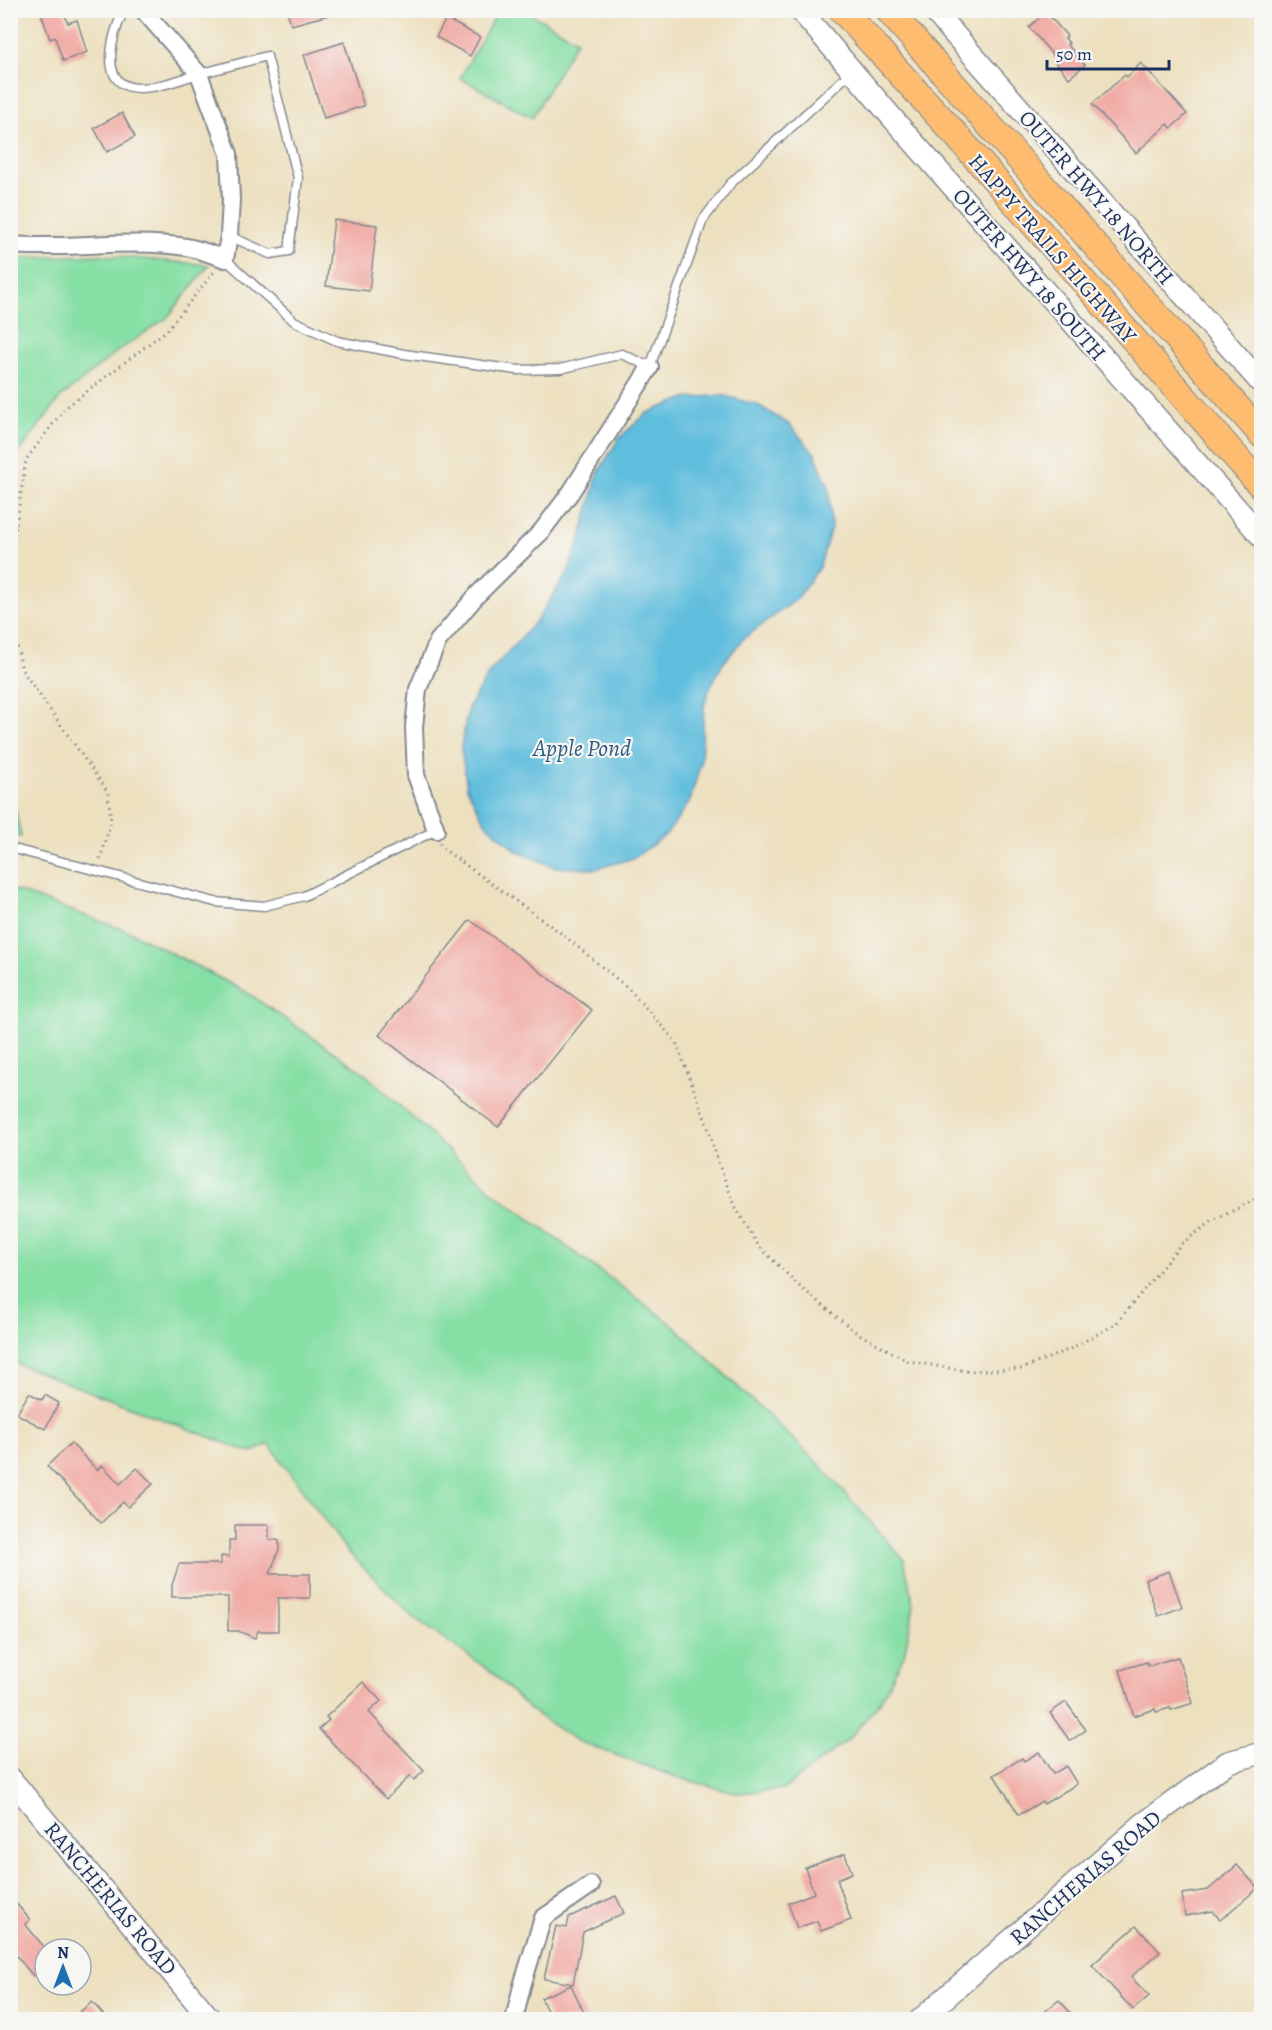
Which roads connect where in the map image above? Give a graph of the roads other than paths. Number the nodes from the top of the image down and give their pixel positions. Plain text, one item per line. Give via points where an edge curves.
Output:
1 (124, 10) edge
2 (143, 10) edge
3 (800, 10) edge
4 (842, 10) edge
5 (888, 10) edge
6 (933, 10) edge
7 (852, 70) junction
8 (199, 74) junction
9 (229, 236) junction
10 (10, 245) edge
11 (225, 259) junction
12 (650, 367) junction
13 (1262, 384) edge
14 (1262, 435) edge
15 (1262, 487) edge
16 (1262, 537) edge
17 (436, 830) joint
18 (10, 848) edge
19 (1262, 1753) edge
20 (10, 1778) edge
21 (591, 1885) dead end
22 (211, 2019) edge
23 (514, 2019) edge
24 (920, 2019) edge

1 - 8 lane via 111,58 118,82 133,88 149,88
2 - 8 street
3 - 7 street, OUTER HWY 18 SOUTH
4 - 15 main road, HAPPY TRAILS HIGHWAY
5 - 14 main road, HAPPY TRAILS HIGHWAY
6 - 13 street, OUTER HWY 18 NORTH
7 - 12 lane via 730,184 703,220
7 - 16 street, OUTER HWY 18 SOUTH
8 - 9 street via 229,154
8 - 9 lane via 267,56 298,178 289,250 270,254
9 - 11 street
10 - 11 street via 143,244 187,247
11 - 12 lane via 294,321 337,341 517,370 560,369 622,354
12 - 17 street via 541,532 478,594 438,641 418,689 414,727 416,775
17 - 18 lane via 304,896 264,906 215,902
19 - 24 street, RANCHERIAS ROAD via 1228,1762 1143,1824
20 - 22 street, RANCHERIAS ROAD
21 - 23 street via 543,1918

